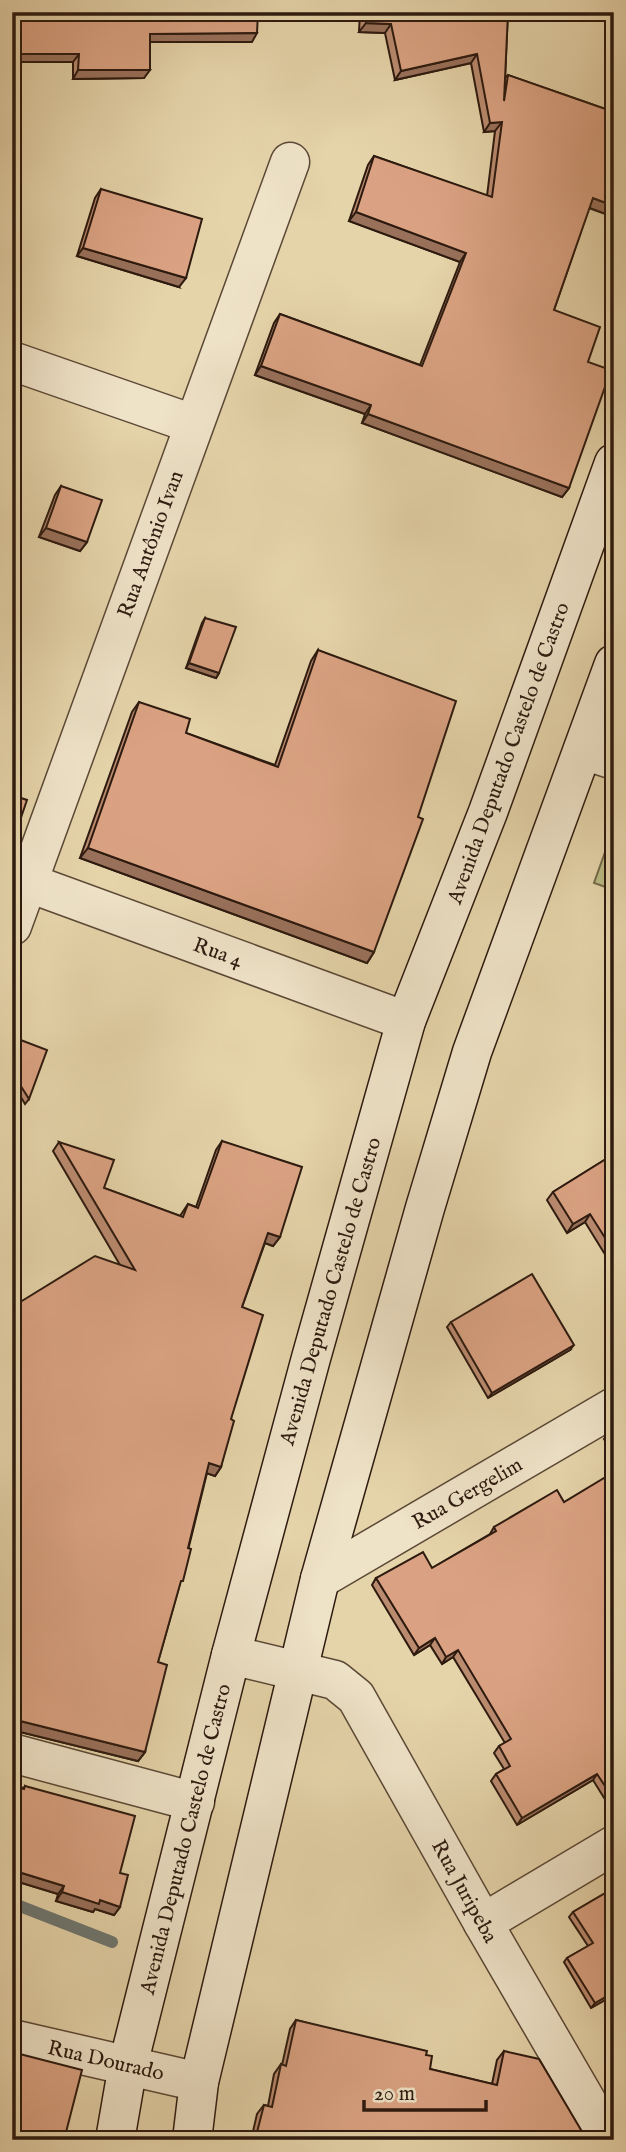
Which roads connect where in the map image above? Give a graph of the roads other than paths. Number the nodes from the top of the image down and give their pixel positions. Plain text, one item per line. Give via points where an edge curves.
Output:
1 (290, 162) dead end
2 (12, 361) edge
3 (193, 424) junction
4 (614, 463) edge
5 (614, 664) edge
6 (598, 755) edge
7 (29, 883) junction
8 (12, 926) edge
9 (406, 1021) junction
10 (614, 1407) edge
11 (320, 1579) junction
12 (231, 1655) junction
13 (298, 1671) junction
14 (12, 1752) edge
15 (195, 1802) junction
16 (614, 1845) edge
17 (482, 1923) junction
18 (12, 2039) edge
19 (128, 2065) junction
20 (199, 2082) junction
21 (115, 2140) edge
22 (192, 2140) edge
23 (609, 2140) edge

1 - 3 main road, Rua Antônio Ivan
2 - 3 main road
3 - 7 main road, Rua Antônio Ivan
4 - 9 main road, Avenida Deputado Castelo de Castro via 488,813
5 - 6 main road
6 - 11 main road via 472,1052
7 - 8 main road, Rua Antônio Ivan
7 - 9 main road, Rua 4
9 - 12 main road, Avenida Deputado Castelo de Castro
10 - 11 main road, Rua Gergelim
11 - 13 main road
12 - 13 main road, Rua Juripeba
12 - 15 main road, Avenida Deputado Castelo de Castro
13 - 17 main road, Rua Juripeba via 335,1681 356,1697
13 - 20 main road
14 - 15 main road
15 - 19 main road, Avenida Deputado Castelo de Castro
16 - 17 main road
17 - 23 main road, Rua Juripeba
18 - 19 main road, Rua Dourado
19 - 20 main road, Rua Dourado
19 - 21 main road, Avenida Deputado Castelo de Castro
20 - 22 main road

